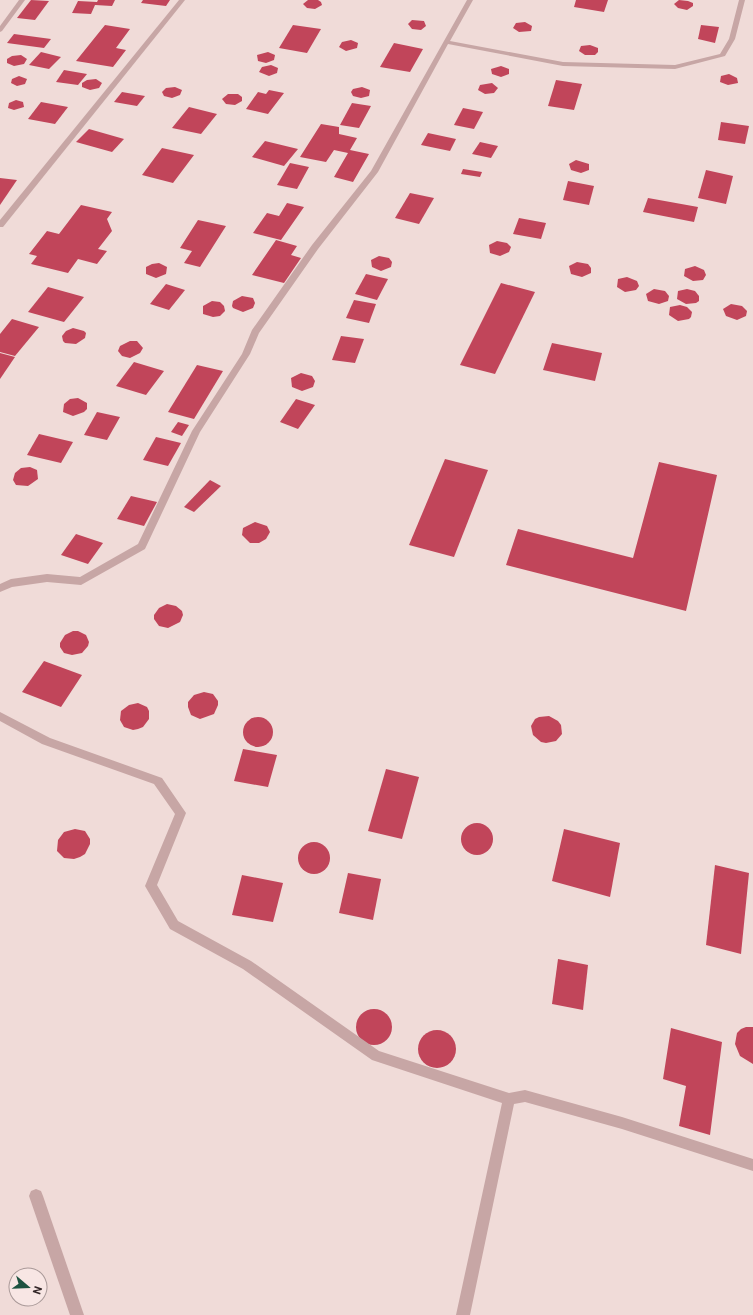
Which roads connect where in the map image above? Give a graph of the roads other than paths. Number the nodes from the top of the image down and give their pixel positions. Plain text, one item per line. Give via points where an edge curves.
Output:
1 (22, 0) edge
2 (182, 0) edge
3 (470, 0) edge
4 (742, 0) edge
5 (0, 30) edge
6 (446, 42) junction
7 (0, 225) edge
8 (0, 588) edge
9 (0, 716) edge
10 (509, 1099) junction
11 (753, 1165) edge
12 (36, 1196) dead end
13 (76, 1315) edge
14 (463, 1315) edge

1 - 5 street
2 - 7 street
3 - 6 street
4 - 6 street via 732,39 723,55 675,67 564,64
6 - 8 street via 374,172 315,247 255,332 246,354 196,431 142,546 80,581 47,578 11,583
9 - 10 street via 46,741 158,781 181,813 151,886 174,925 247,964 376,1056
10 - 11 street via 525,1096
10 - 14 street
12 - 13 street

